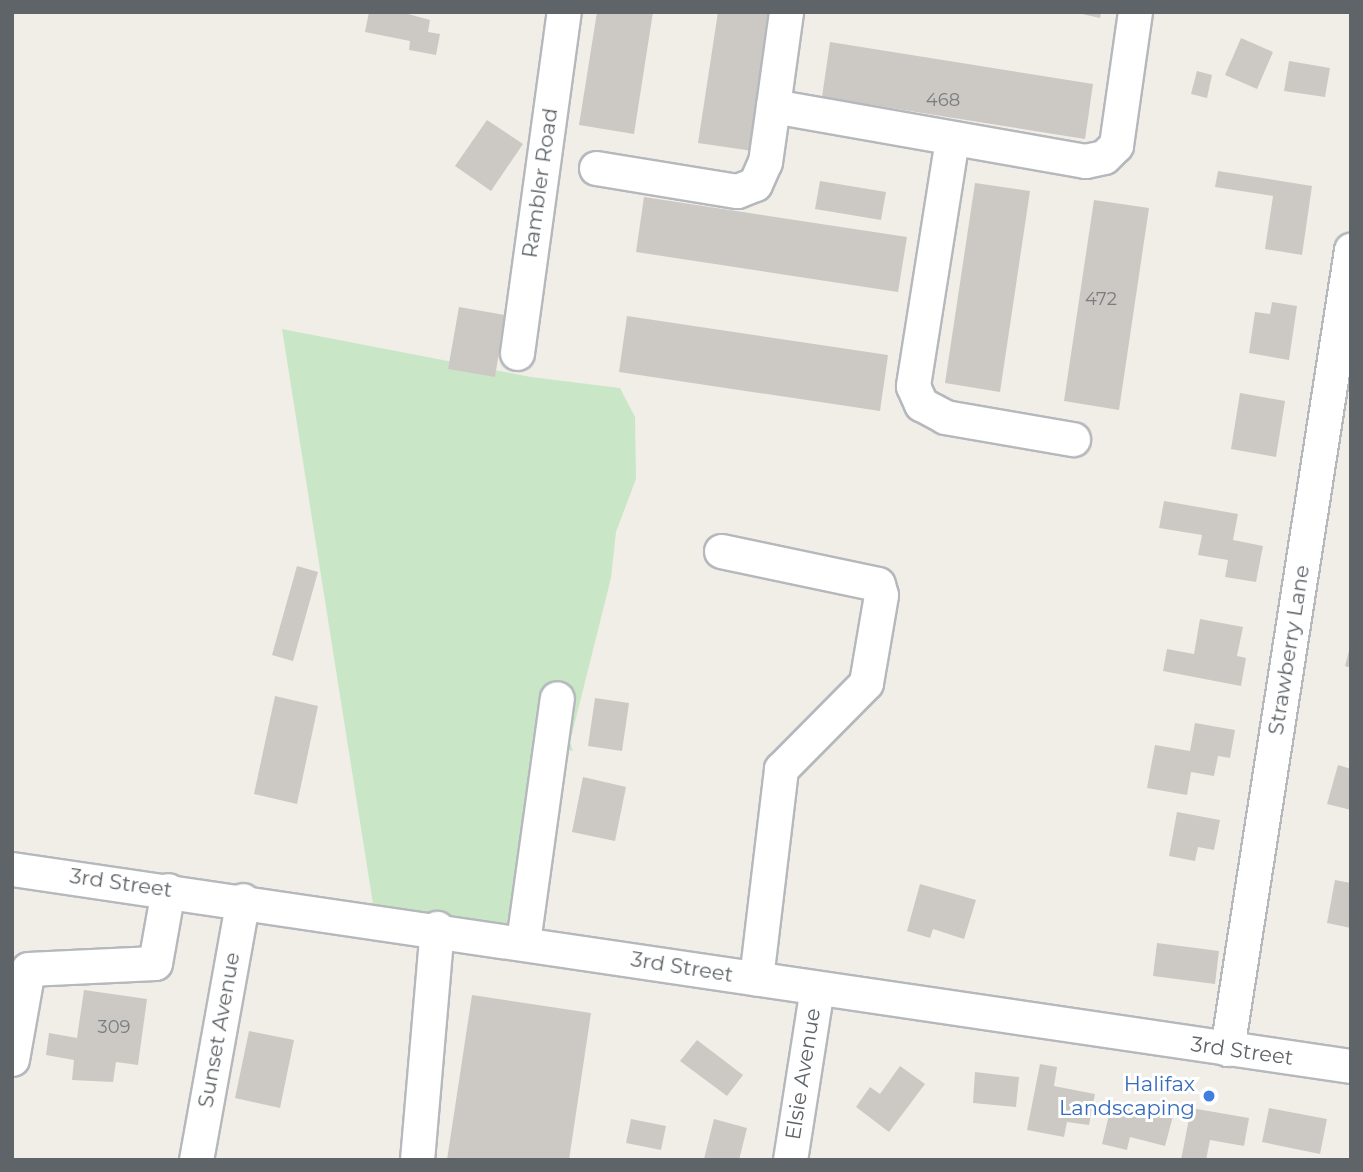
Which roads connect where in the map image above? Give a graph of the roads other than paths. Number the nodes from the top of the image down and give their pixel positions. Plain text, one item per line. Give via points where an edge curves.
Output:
1 (564, 12) edge
2 (786, 12) edge
3 (1135, 12) edge
4 (773, 106) junction
5 (952, 139) junction
6 (596, 168) dead end
7 (1351, 250) edge
8 (517, 353) dead end
9 (1073, 439) dead end
10 (721, 551) dead end
11 (557, 698) dead end
12 (12, 869) edge
13 (168, 890) junction
14 (243, 900) junction
15 (437, 929) junction
16 (523, 942) junction
17 (756, 979) junction
18 (817, 988) junction
19 (1227, 1049) junction
20 (12, 1059) edge
21 (1351, 1066) edge
22 (196, 1160) edge
23 (417, 1160) edge
24 (790, 1160) edge

1 - 8 street, Rambler Road
2 - 4 street
3 - 5 street via 1116,145 1104,157 1084,161
4 - 5 street
4 - 6 street via 765,162 755,184 737,191
5 - 9 street via 913,386 921,404 945,417
7 - 19 street, Strawberry Lane
10 - 17 street via 878,584 881,595 866,683 781,769
11 - 16 street
12 - 13 street, 3rd Street
13 - 14 street, 3rd Street
13 - 20 street via 155,963 28,969
14 - 15 street, 3rd Street
14 - 22 street, Sunset Avenue
15 - 16 street, 3rd Street
15 - 23 street
16 - 17 street, 3rd Street
17 - 18 street, 3rd Street
18 - 19 street, 3rd Street
18 - 24 street, Elsie Avenue
19 - 21 street, 3rd Street

